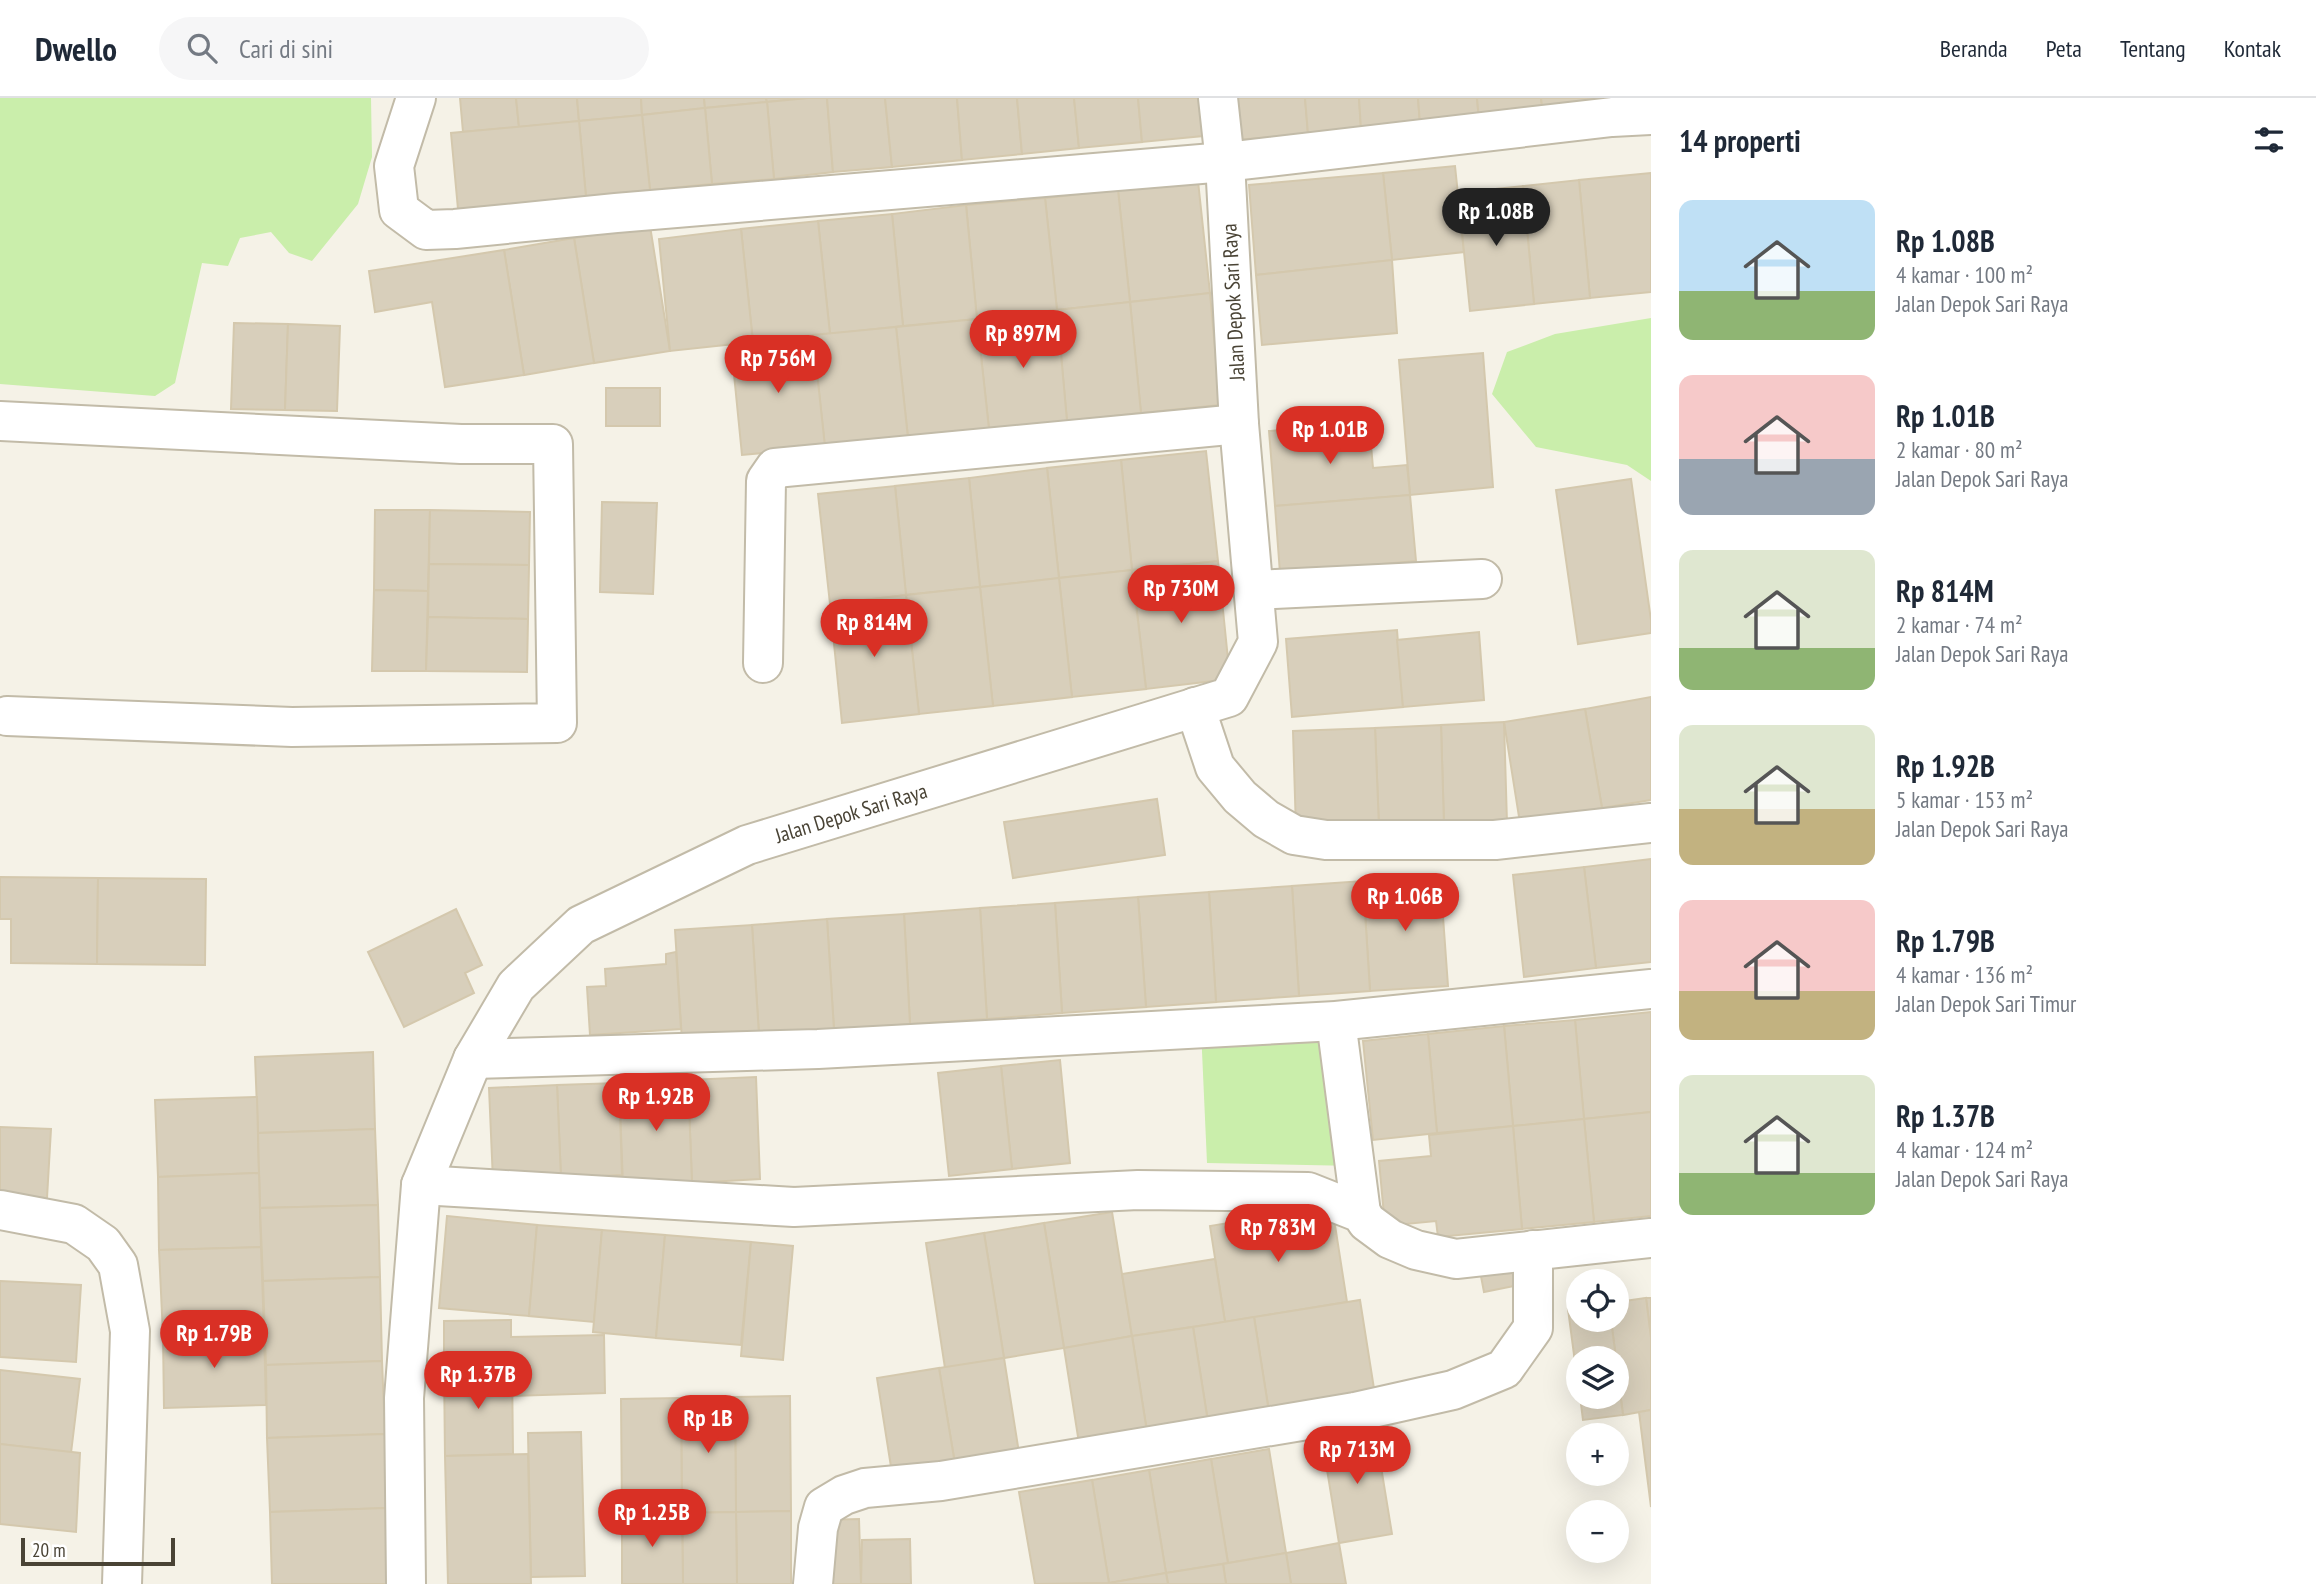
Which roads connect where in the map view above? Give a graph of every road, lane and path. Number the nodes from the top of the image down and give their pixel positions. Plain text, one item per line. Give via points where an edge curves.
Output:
1 (416, 98) edge
2 (1218, 98) edge
3 (1651, 115) edge
4 (1225, 162) junction
5 (0, 421) edge
6 (1239, 424) junction
7 (1482, 579) dead end
8 (1254, 590) junction
9 (763, 663) dead end
10 (1195, 707) junction
11 (7, 716) dead end
12 (1651, 823) edge
13 (1651, 989) edge
14 (1336, 1021) junction
15 (473, 1059) junction
16 (421, 1185) junction
17 (0, 1210) edge
18 (1361, 1213) junction
19 (1651, 1238) edge
20 (1533, 1250) junction
21 (122, 1584) edge
22 (406, 1584) edge
23 (813, 1584) edge

1 - 4 street via 394,166 399,210 426,230
2 - 4 street, Jalan Depok Sari Raya
3 - 4 street
4 - 6 street, Jalan Depok Sari Raya
5 - 11 street via 461,444 553,444 557,723 292,727
6 - 8 street, Jalan Depok Sari Raya
6 - 9 street via 775,468 766,481
7 - 8 street
8 - 10 street, Jalan Depok Sari Raya via 1258,642 1229,697
10 - 12 street via 1215,767 1240,797 1294,835 1326,840 1495,840
10 - 15 street, Jalan Depok Sari Raya via 747,845 581,925 516,986
13 - 14 street
14 - 15 street via 818,1049
14 - 18 street
15 - 16 street, Jalan Depok Sari Raya
16 - 18 street via 794,1207 1138,1190 1308,1192
16 - 22 street, Jalan Depok Sari Raya via 404,1398
17 - 21 street via 74,1224 103,1244 118,1265 130,1331
18 - 20 street via 1390,1239 1443,1258
19 - 20 street
20 - 23 street via 1534,1328 1504,1369 1453,1390 1354,1412 941,1481 865,1488 824,1507

